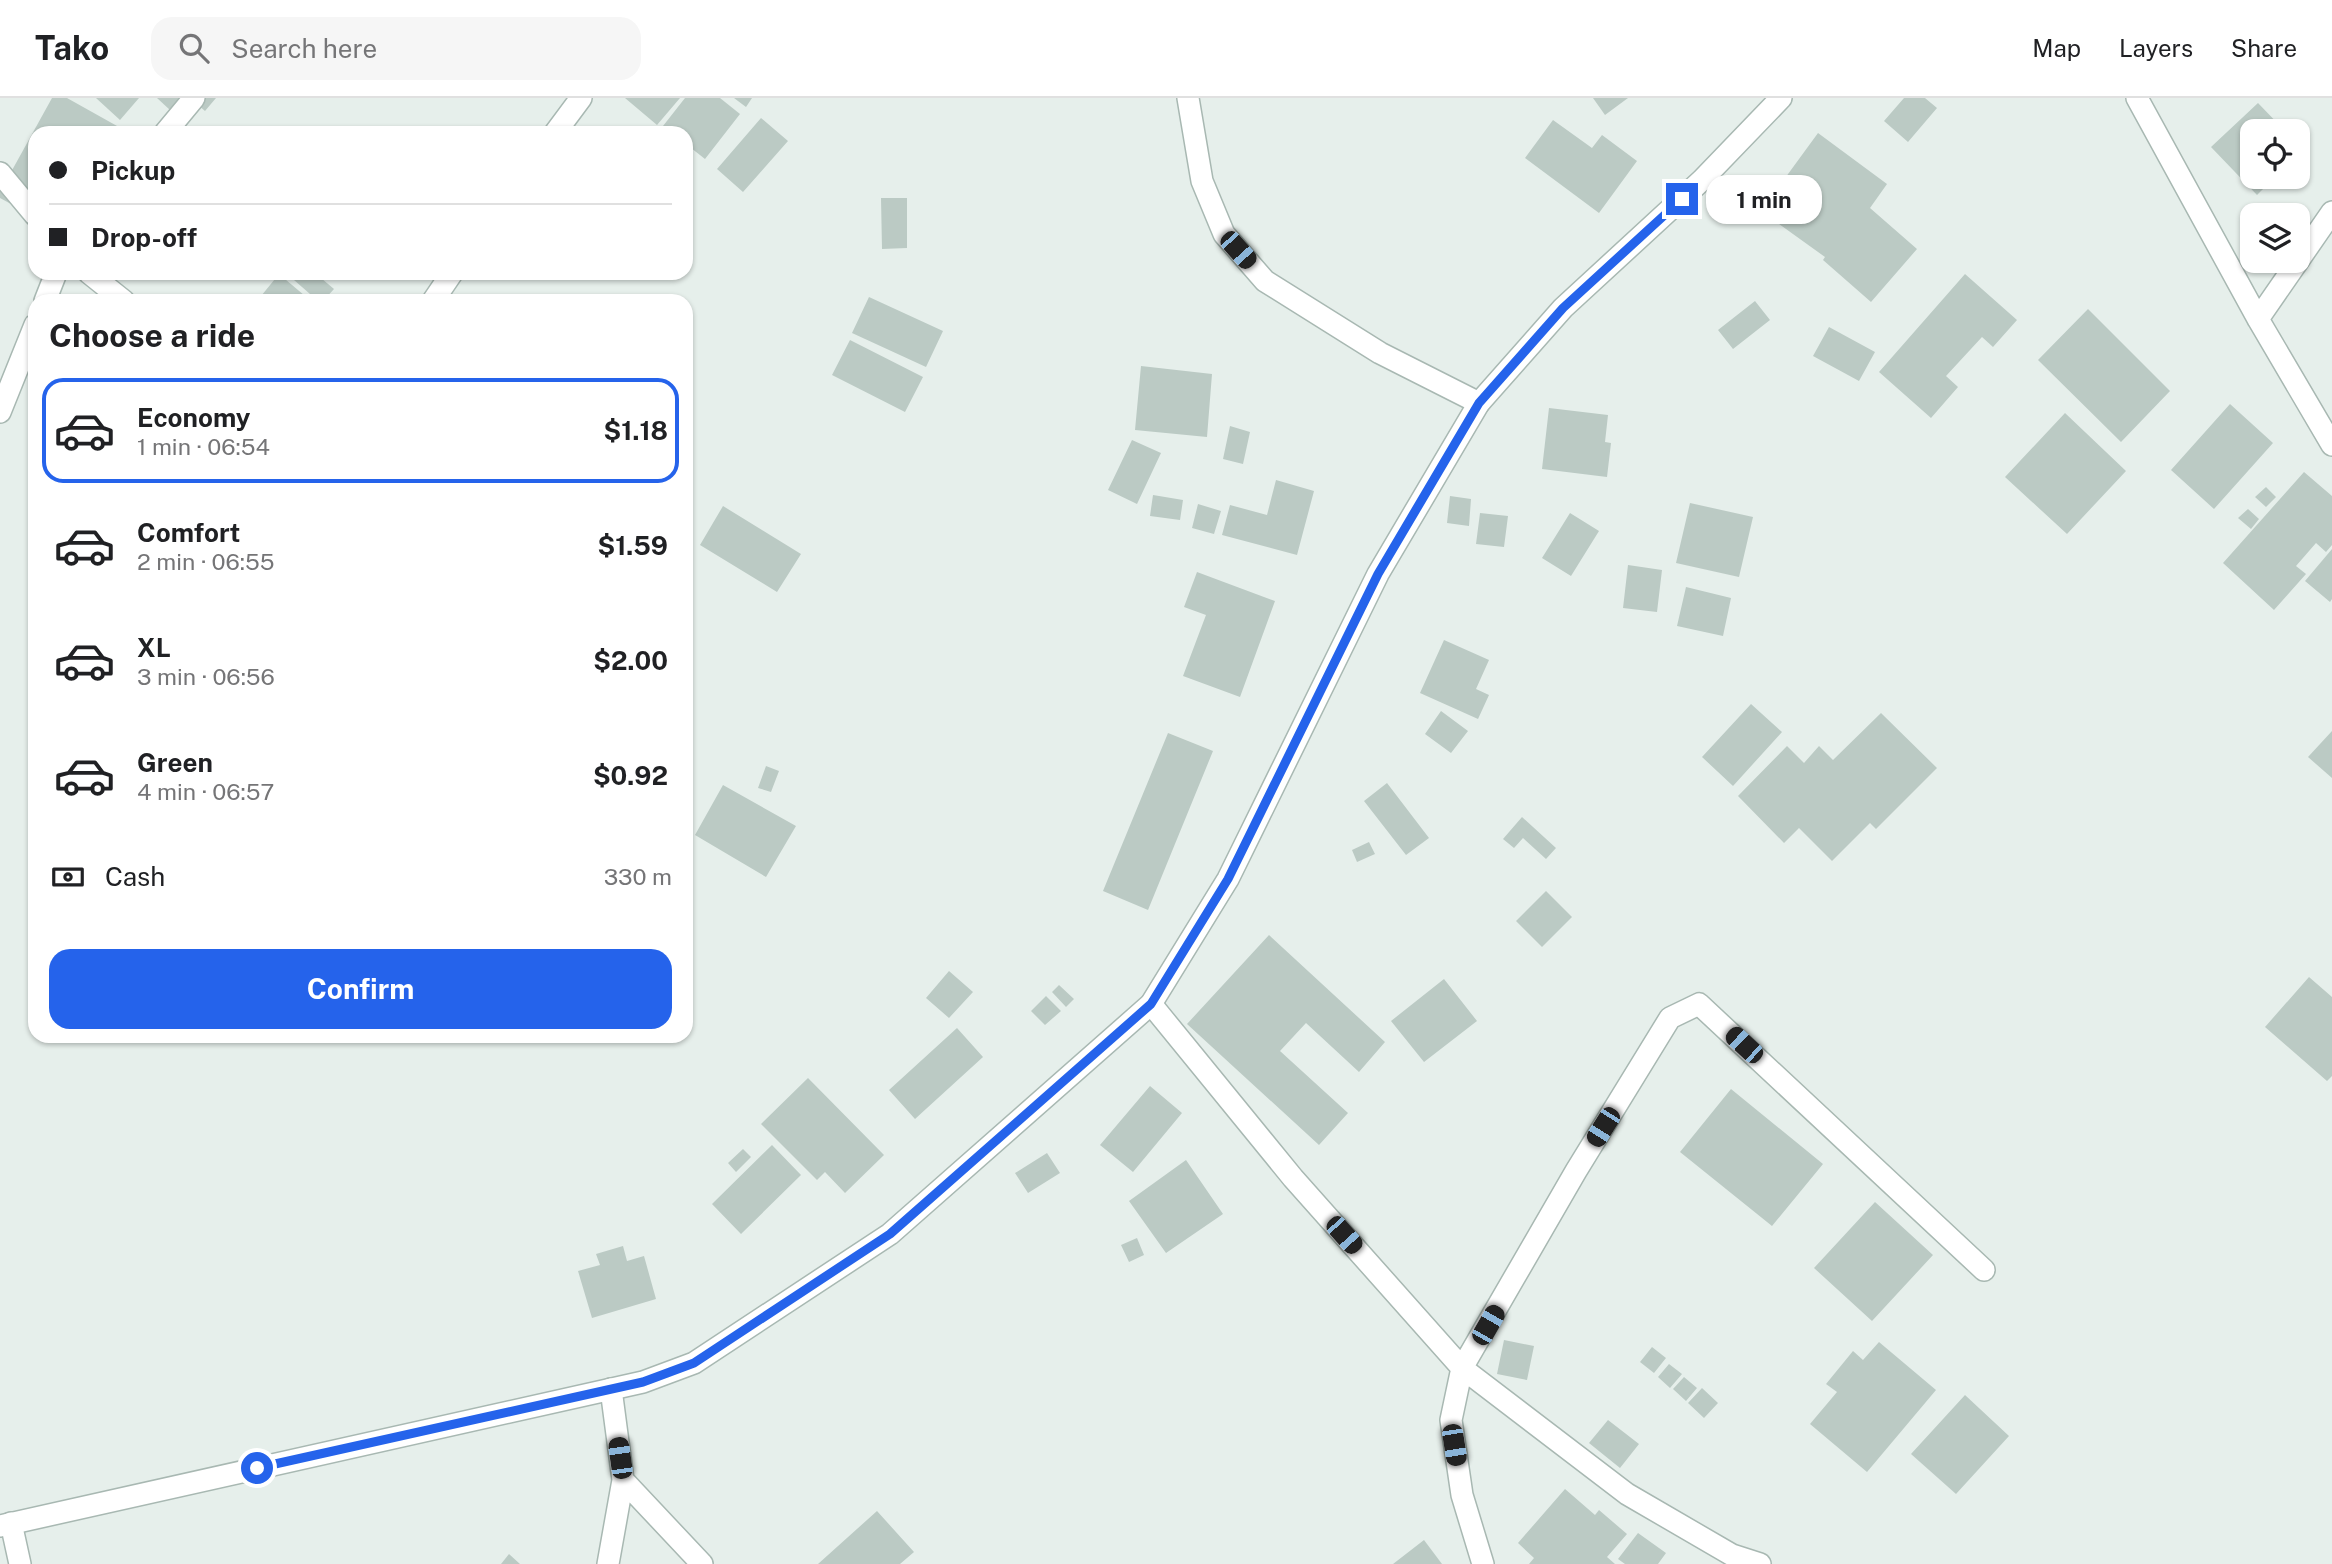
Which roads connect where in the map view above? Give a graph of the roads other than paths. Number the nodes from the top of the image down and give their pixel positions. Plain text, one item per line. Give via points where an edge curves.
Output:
1 (194, 98) edge
2 (581, 98) edge
3 (1188, 98) edge
4 (1781, 98) edge
5 (2137, 98) edge
6 (171, 126) edge
7 (560, 126) edge
8 (0, 173) edge
9 (28, 207) edge
10 (2332, 212) edge
11 (98, 280) edge
12 (115, 294) edge
13 (2258, 319) junction
14 (28, 342) edge
15 (1479, 403) junction
16 (0, 412) edge
17 (2332, 445) edge
18 (1151, 1004) junction
19 (1984, 1270) dead end
20 (1462, 1368) junction
21 (611, 1389) junction
22 (623, 1480) junction
23 (6, 1524) edge
24 (20, 1564) edge
25 (608, 1564) edge
26 (702, 1564) edge
27 (1483, 1564) edge
28 (1760, 1564) edge

1 - 6 street
2 - 7 street
3 - 15 street via 1202,181 1224,234 1265,281 1380,353
4 - 15 street via 1702,180 1563,308
5 - 13 street
8 - 9 street
10 - 13 street
11 - 12 street
13 - 17 street
14 - 16 street
15 - 18 street via 1378,574 1228,879
18 - 20 street via 1293,1178
18 - 21 street via 890,1234 694,1363
19 - 20 street via 1699,1004 1670,1018
20 - 27 street via 1451,1420 1462,1495
20 - 28 street via 1627,1494 1732,1555
21 - 22 street
21 - 23 street
22 - 25 street
22 - 26 street
23 - 24 street

